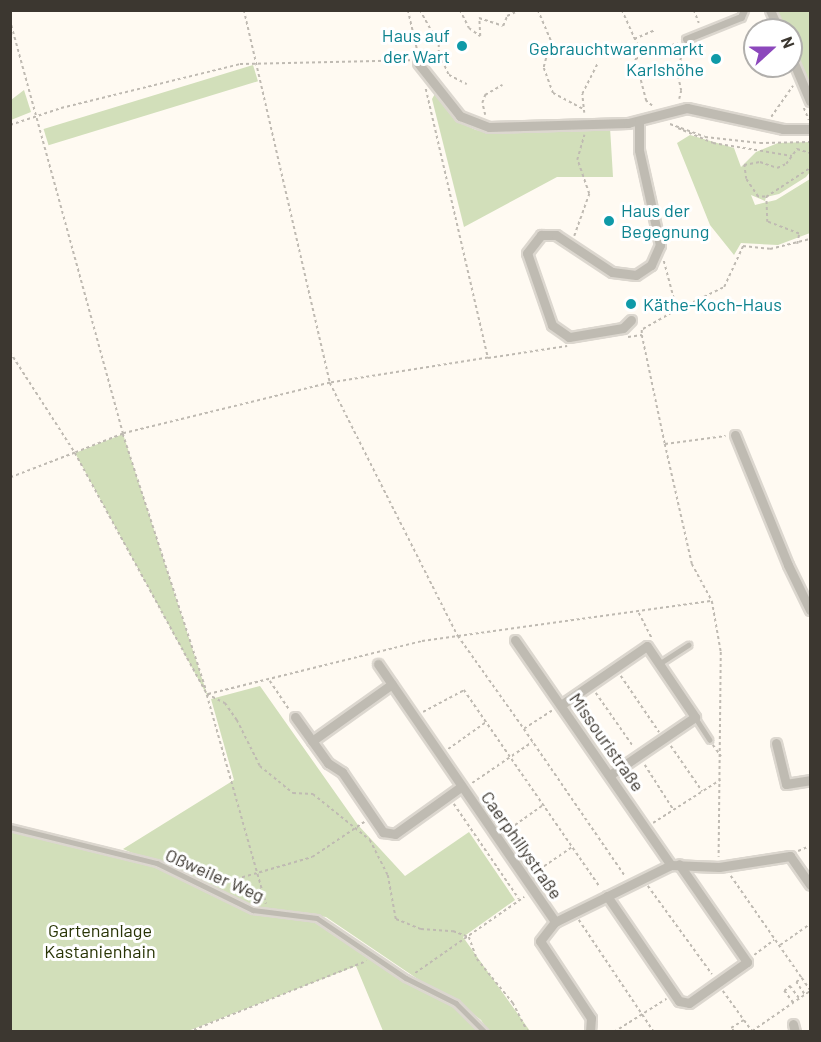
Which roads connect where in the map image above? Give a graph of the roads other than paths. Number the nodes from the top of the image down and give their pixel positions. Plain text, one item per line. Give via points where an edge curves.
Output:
1 (744, 10) edge
2 (686, 39) road end
3 (418, 63) road end
4 (800, 78) edge
5 (810, 101) edge
6 (639, 121) junction
7 (810, 129) edge
8 (631, 320) dead end
9 (735, 435) road end
10 (810, 610) edge
11 (515, 640) dead end
12 (688, 645) dead end
13 (378, 664) dead end
14 (659, 664) junction
15 (392, 684) junction
16 (561, 705) junction
17 (295, 717) road end
18 (695, 717) junction
19 (710, 740) road end
20 (312, 741) junction
21 (777, 743) dead end
22 (610, 775) junction
23 (810, 780) edge
24 (463, 787) junction
25 (10, 827) edge
26 (675, 864) junction
27 (810, 885) edge
28 (607, 896) junction
29 (555, 922) junction
30 (485, 1032) edge
31 (590, 1032) edge

1 - 2 street via 741,17
3 - 6 street via 460,116 489,127
4 - 5 street
6 - 7 street via 675,109 699,108 762,125
6 - 8 street via 639,150 660,245 656,257 644,271 626,275 597,264 556,235 541,235 527,253 552,325 569,337 624,328
9 - 10 street
11 - 16 street, Missouristraße
12 - 14 lane
13 - 15 street, Caerphillystraße
14 - 16 street via 647,646
14 - 18 street
15 - 20 street
15 - 24 street, Caerphillystraße
16 - 22 street, Missouristraße
17 - 20 street, Caerphillystraße
18 - 19 lane
18 - 22 street
20 - 24 street, Caerphillystraße via 328,763 342,772 383,831 394,834
21 - 23 street via 786,784
22 - 26 street, Missouristraße
24 - 29 street, Caerphillystraße
25 - 30 lane, Oßweiler Weg via 156,863 253,910 317,918 406,978 456,1003
26 - 27 street via 719,867 790,855
26 - 28 street
26 - 28 street, Missouristraße via 747,962 689,1003 679,1001
28 - 29 street
29 - 31 street via 540,941 591,1018

